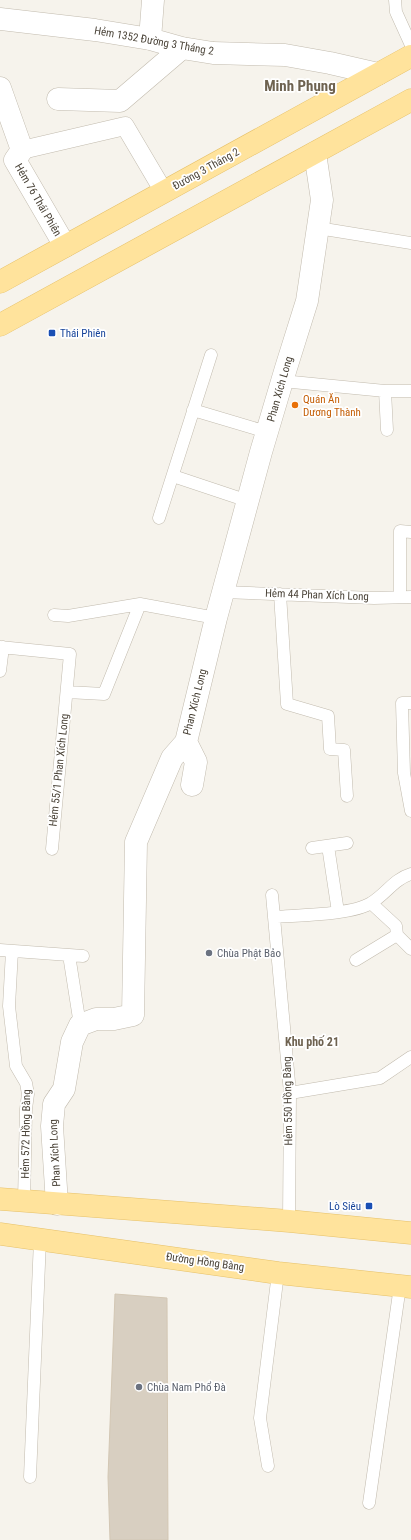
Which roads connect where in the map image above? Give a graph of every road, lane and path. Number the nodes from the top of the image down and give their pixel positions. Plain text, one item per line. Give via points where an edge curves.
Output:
1 (153, 0) edge
2 (395, 0) edge
3 (0, 19) edge
4 (150, 39) junction
5 (411, 45) edge
6 (182, 48) junction
7 (411, 56) edge
8 (378, 74) junction
9 (0, 88) edge
10 (58, 99) dead end
11 (411, 100) edge
12 (22, 150) junction
13 (315, 152) junction
14 (164, 192) junction
15 (318, 228) junction
16 (411, 243) edge
17 (65, 246) junction
18 (0, 282) edge
19 (0, 325) edge
20 (210, 355) dead end
21 (282, 381) junction
22 (385, 391) junction
23 (411, 391) edge
24 (193, 410) junction
25 (388, 430) dead end
26 (267, 432) junction
27 (173, 476) junction
28 (248, 501) junction
29 (159, 518) dead end
30 (411, 532) edge
31 (223, 592) junction
32 (280, 594) junction
33 (405, 597) edge
34 (140, 604) junction
35 (54, 615) dead end
36 (216, 618) junction
37 (2, 647) edge
38 (0, 671) edge
39 (67, 692) junction
40 (411, 703) edge
41 (186, 742) junction
42 (192, 785) dead end
43 (347, 796) dead end
44 (411, 811) edge
45 (347, 843) dead end
46 (328, 846) junction
47 (312, 848) dead end
48 (52, 849) dead end
49 (411, 874) edge
50 (272, 895) dead end
51 (371, 903) junction
52 (338, 912) junction
53 (274, 917) junction
54 (398, 935) junction
55 (411, 948) edge
56 (6, 950) edge
57 (69, 955) junction
58 (83, 956) dead end
59 (356, 960) dead end
60 (80, 1025) junction
61 (411, 1058) edge
62 (290, 1093) junction
63 (0, 1199) edge
64 (24, 1201) junction
65 (57, 1204) junction
66 (289, 1221) junction
67 (411, 1233) edge
68 (0, 1234) edge
69 (40, 1240) junction
70 (278, 1272) junction
71 (405, 1287) edge
72 (268, 1466) dead end
73 (30, 1477) dead end
74 (369, 1503) dead end

1 - 4 street
2 - 5 lane via 396,12
3 - 4 street, Hẻm 1352 Đường 3 Tháng 2
4 - 6 street, Hẻm 1352 Đường 3 Tháng 2
6 - 8 street, Hẻm 1352 Đường 3 Tháng 2 via 213,53 285,55
6 - 10 street via 120,101
7 - 8 main road, Đường 3 Tháng 2
8 - 14 main road, Đường 3 Tháng 2
9 - 12 street, Hẻm 76 Thái Phiên
11 - 13 main road
12 - 14 street via 125,126
12 - 17 street, Hẻm 76 Thái Phiên via 15,160
13 - 15 street, Phan Xích Long via 322,200
13 - 19 main road
14 - 17 main road, Đường 3 Tháng 2
15 - 16 lane
15 - 21 street, Phan Xích Long via 307,302
17 - 18 main road, Đường 3 Tháng 2
20 - 24 lane
21 - 22 lane
21 - 26 street, Phan Xích Long
22 - 23 lane
22 - 25 lane
24 - 26 lane
24 - 27 lane
26 - 28 street, Phan Xích Long
27 - 28 lane
27 - 29 lane
28 - 31 street, Phan Xích Long
30 - 33 lane via 400,531
31 - 32 lane, Hẻm 44 Phan Xích Long
31 - 36 street, Phan Xích Long
32 - 33 lane, Hẻm 44 Phan Xích Long
32 - 43 lane via 287,704 328,716 330,749 344,750
34 - 35 lane via 68,616
34 - 36 lane
34 - 39 lane via 104,694
36 - 41 street, Phan Xích Long
37 - 38 lane
37 - 39 lane, Hẻm 55/1 Phan Xích Long via 70,654
39 - 48 lane, Hẻm 55/1 Phan Xích Long
40 - 44 lane via 402,703 404,773
41 - 42 street via 196,762
41 - 60 street, Phan Xích Long via 172,758 136,842 134,1015 96,1019
45 - 46 lane
46 - 47 lane
46 - 52 lane
49 - 51 lane via 402,876
50 - 53 lane, Hẻm 550 Hồng Bàng
51 - 52 lane via 354,910
51 - 54 lane via 396,926
52 - 53 lane
53 - 62 lane, Hẻm 550 Hồng Bàng
54 - 55 lane
54 - 59 lane
56 - 57 lane
56 - 64 lane, Hẻm 572 Hồng Bàng via 16,1066 26,1083 28,1094
57 - 58 lane
57 - 60 lane
60 - 65 street, Phan Xích Long via 72,1042 64,1089 54,1104 52,1126
61 - 62 lane via 380,1078
62 - 66 lane, Hẻm 550 Hồng Bàng
63 - 64 main road
64 - 65 main road
65 - 66 main road
66 - 67 main road
68 - 69 main road, Đường Hồng Bàng
69 - 70 main road, Đường Hồng Bàng
69 - 73 lane
70 - 71 main road, Đường Hồng Bàng
70 - 72 lane via 260,1418
71 - 74 lane

